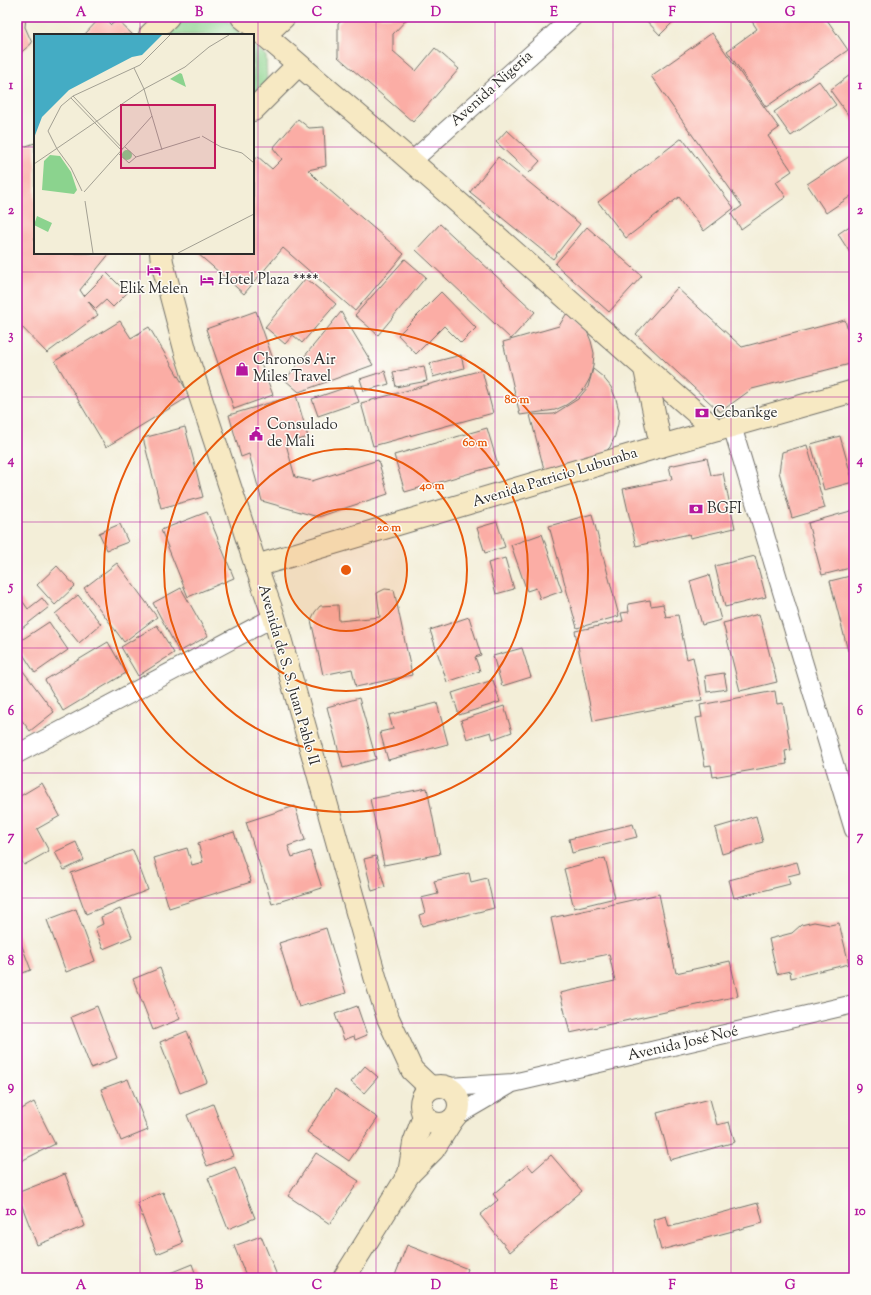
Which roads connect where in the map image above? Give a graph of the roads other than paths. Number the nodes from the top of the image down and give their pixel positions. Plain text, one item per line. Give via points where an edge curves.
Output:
1 (168, 17) edge
2 (242, 17) edge
3 (284, 17) edge
4 (573, 17) edge
5 (151, 34) edge
6 (265, 35) junction
7 (298, 65) junction
8 (254, 109) edge
9 (412, 161) junction
10 (161, 254) edge
11 (645, 369) junction
12 (854, 391) edge
13 (724, 428) junction
14 (661, 446) junction
15 (256, 566) junction
16 (274, 617) junction
17 (17, 754) edge
18 (854, 830) edge
19 (854, 1004) edge
20 (513, 1083) junction
21 (440, 1087) junction
22 (424, 1116) junction
23 (454, 1118) junction
24 (409, 1174) junction
25 (344, 1278) edge

1 - 5 street
2 - 6 street
3 - 6 street
4 - 9 street, Avenida Nigeria
6 - 7 street
7 - 8 street
7 - 9 street
9 - 11 street
10 - 15 street, Avenida de S. S. Juan Pablo II via 186,353
11 - 13 street
11 - 14 street
12 - 13 street, Avenida Patricio Lubumba
13 - 14 street, Avenida Patricio Lubumba
13 - 18 street
14 - 15 street, Avenida Patricio Lubumba
15 - 16 street, Avenida de S. S. Juan Pablo II
16 - 17 street
16 - 21 street, Avenida de S. S. Juan Pablo II via 388,1018 412,1070
19 - 20 street, Avenida José Noé
20 - 21 street, Avenida José Noé
20 - 23 street, Avenida José Noé
21 - 22 street via 426,1092 422,1097 421,1110
21 - 23 street via 454,1091 458,1097 459,1110
22 - 23 street via 440,1124
22 - 24 street via 414,1142
23 - 24 street via 433,1150
24 - 25 street

